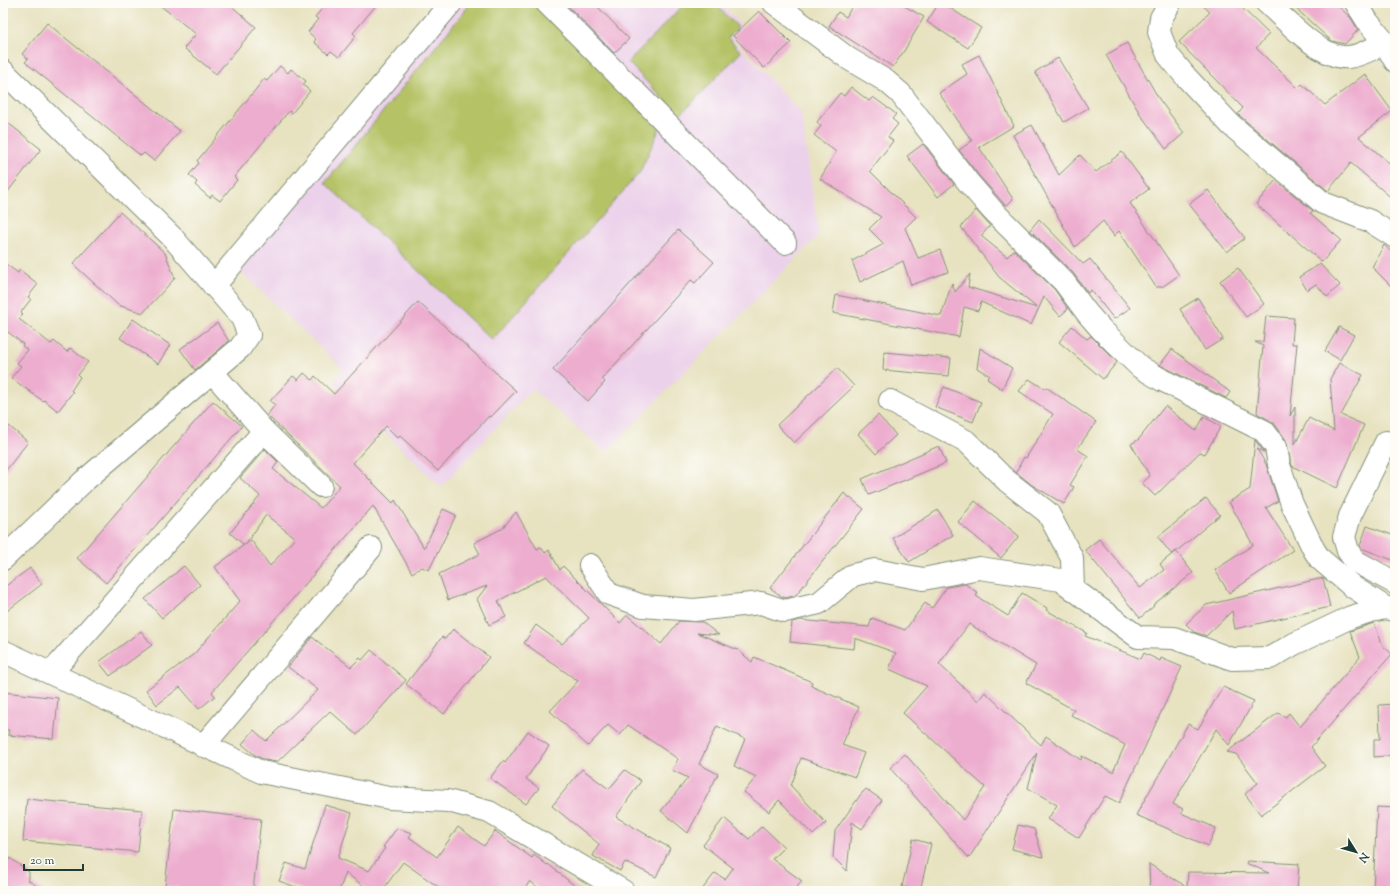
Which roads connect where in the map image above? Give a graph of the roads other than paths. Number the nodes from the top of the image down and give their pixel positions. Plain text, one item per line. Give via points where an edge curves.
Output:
1 (451, 3) edge
2 (547, 3) edge
3 (774, 3) edge
4 (1168, 3) edge
5 (1267, 3) edge
6 (1356, 3) edge
7 (1390, 52) edge
8 (3, 71) edge
9 (1395, 237) edge
10 (785, 243) dead end
11 (214, 286) junction
12 (212, 372) junction
13 (890, 402) dead end
14 (264, 431) junction
15 (1386, 442) dead end
16 (321, 486) dead end
17 (371, 548) dead end
18 (3, 559) edge
19 (590, 565) dead end
20 (1395, 583) edge
21 (1073, 589) junction
22 (1390, 609) edge
23 (3, 650) edge
24 (51, 673) junction
25 (203, 746) junction
26 (623, 891) edge

1 - 11 street
2 - 10 street
3 - 22 street via 900,93 993,211 1064,282 1101,329 1140,367 1264,432 1276,447 1292,504 1320,559 1353,588
4 - 9 street via 1161,18 1159,32 1168,55 1231,125 1323,203 1370,221
5 - 7 street via 1304,37 1336,56
6 - 7 street
8 - 11 street via 172,236
11 - 12 street via 242,318 249,335 240,348
12 - 14 street
12 - 18 street via 84,481
13 - 21 street via 966,441 1007,481 1048,513 1072,558
14 - 16 street
14 - 24 street
15 - 20 street via 1350,516 1344,537 1348,551 1355,561
17 - 25 street
19 - 21 street via 609,594 643,606 694,610 761,603 785,611 819,603 853,575 875,570 923,579 979,568 1061,580
21 - 22 street via 1138,637 1174,638 1232,658 1270,658 1351,617
23 - 24 street
24 - 25 street
25 - 26 street via 261,772 389,798 448,801 489,812

